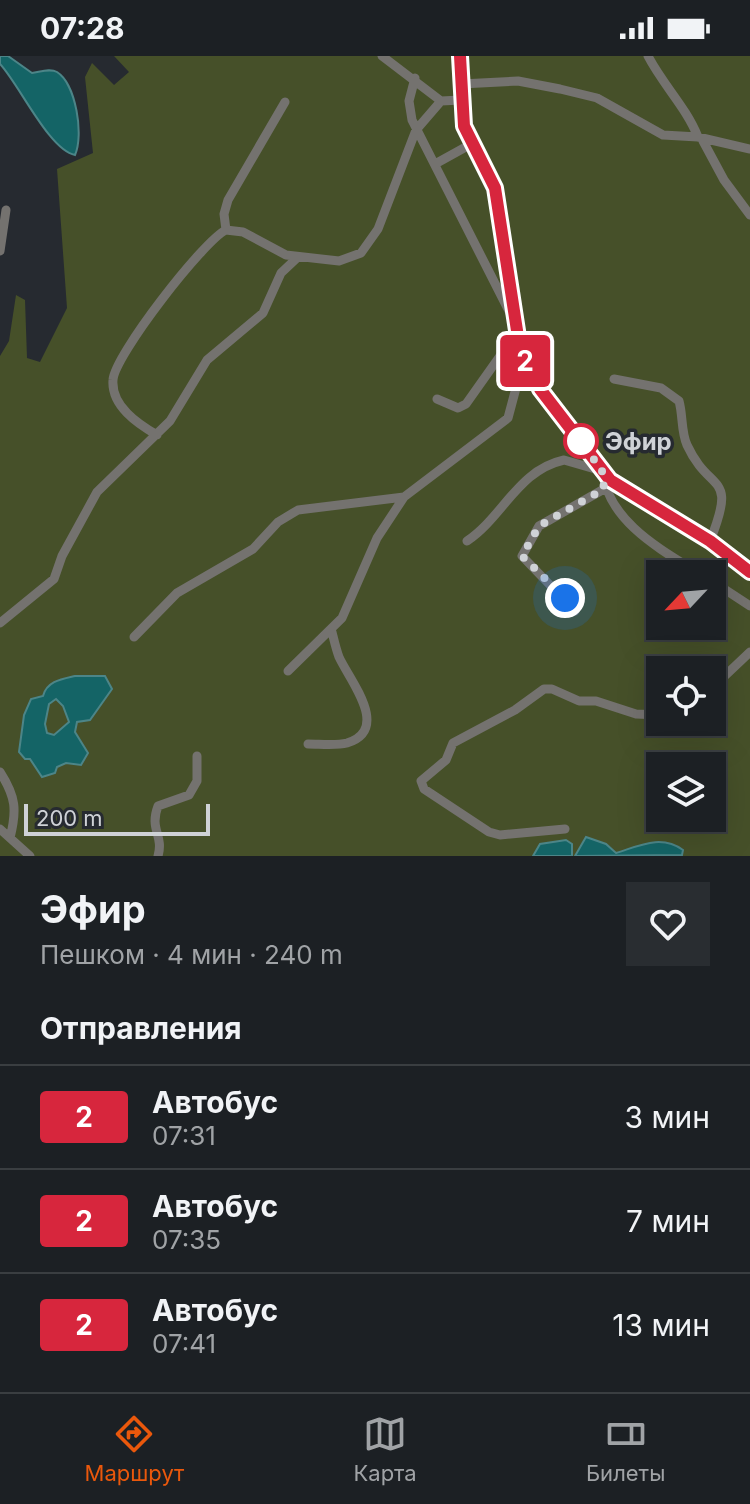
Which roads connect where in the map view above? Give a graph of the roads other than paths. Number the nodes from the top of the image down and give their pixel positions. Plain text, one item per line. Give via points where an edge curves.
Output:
1 (382, 56) edge
2 (460, 56) edge
3 (648, 56) edge
4 (415, 78) junction
5 (461, 84) junction
6 (461, 100) junction
7 (441, 101) junction
8 (285, 102) dead end
9 (416, 130) junction
10 (701, 139) junction
11 (473, 143) junction
12 (750, 149) edge
13 (435, 164) junction
14 (6, 210) dead end
15 (750, 215) edge
16 (226, 230) junction
17 (0, 251) edge
18 (298, 257) junction
19 (516, 324) junction
20 (520, 344) junction
21 (524, 358) junction
22 (614, 379) dead end
23 (437, 399) dead end
24 (157, 435) junction
25 (602, 471) junction
26 (604, 489) junction
27 (404, 497) junction
28 (467, 541) dead end
29 (710, 541) junction
30 (680, 560) edge
31 (750, 572) edge
32 (726, 590) edge
33 (750, 606) edge
34 (575, 611) dead end
35 (0, 623) edge
36 (332, 632) junction
37 (134, 637) dead end
38 (750, 652) edge
39 (288, 671) dead end
40 (726, 675) edge
41 (646, 714) edge
42 (308, 744) dead end
43 (197, 756) dead end
44 (0, 772) edge
45 (0, 829) edge
46 (565, 829) dead end
47 (10, 838) junction
48 (30, 856) edge
49 (158, 856) edge

1 - 4 street
2 - 5 main road
3 - 10 street
4 - 7 street
4 - 9 street via 409,101
5 - 6 main road
5 - 10 street via 505,80 560,89 597,98 663,135
6 - 7 street
6 - 11 main road via 464,126
7 - 9 street
8 - 16 street via 228,200
9 - 13 street
9 - 18 street via 367,248 339,261
10 - 12 street
10 - 15 street
11 - 13 street
11 - 19 main road via 500,205
13 - 19 street
14 - 17 street
16 - 18 street via 243,232 271,250
16 - 24 street via 175,280 113,376 114,390 127,413
18 - 24 street via 281,273 263,313 207,360
19 - 20 main road
20 - 21 main road
20 - 23 street via 500,356 466,404 458,408
21 - 25 main road via 540,389
21 - 27 street via 508,418
22 - 29 street via 661,388 679,401 686,443 722,493
24 - 35 street via 97,492 54,579
25 - 26 street
25 - 28 street via 564,460 536,472 483,531
25 - 29 main road via 622,491
26 - 30 street via 629,524
26 - 34 street via 539,526 522,556
27 - 36 street
27 - 37 street via 298,510 278,522 253,549 177,593
29 - 31 main road
32 - 33 street
36 - 39 street
36 - 42 street via 368,710 366,725 359,737 344,744
38 - 40 street
41 - 46 street via 544,689 453,743 446,760 421,781 424,789 489,832
43 - 49 street via 197,781 189,795 158,806 153,820 161,846
44 - 47 street via 17,808
45 - 47 street
47 - 48 street

